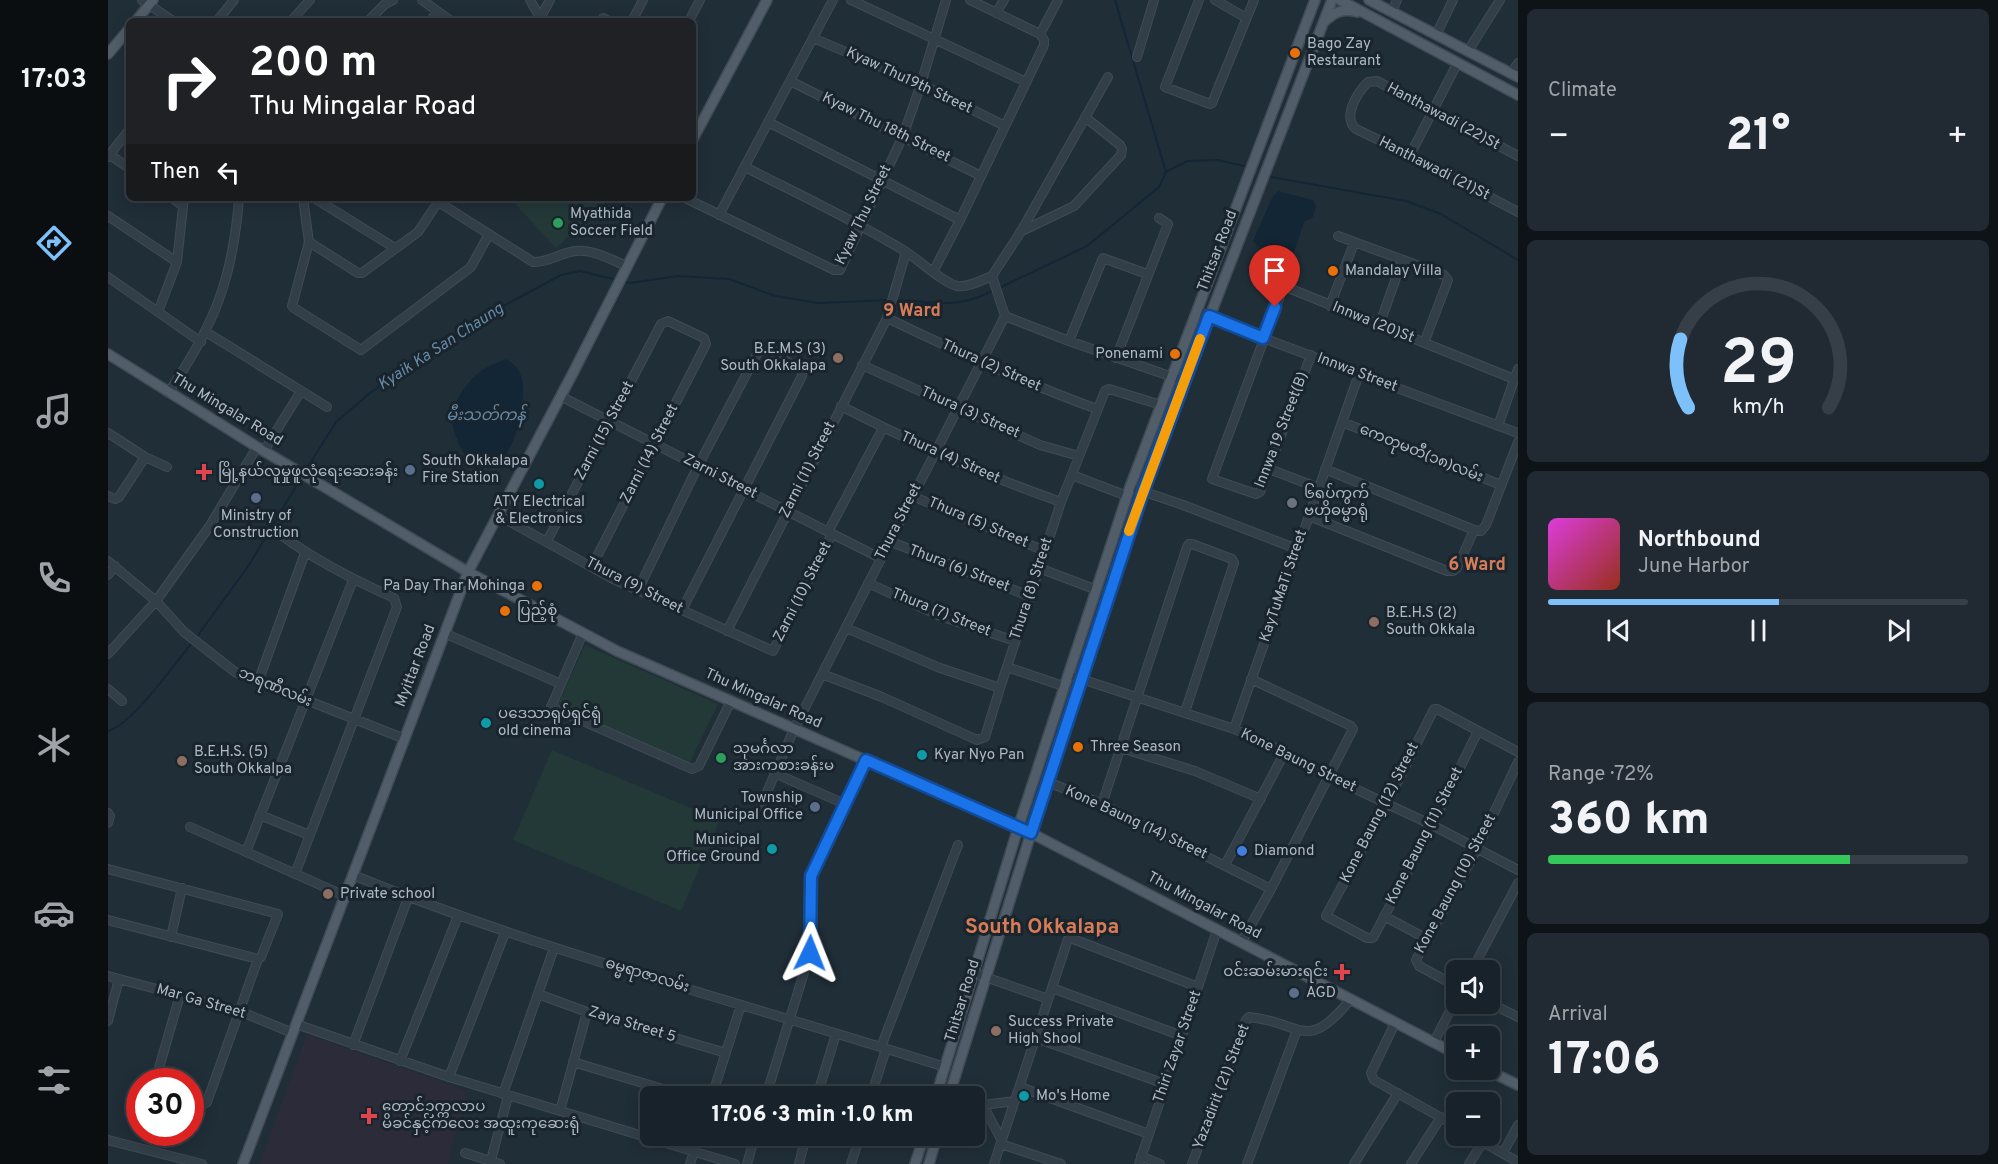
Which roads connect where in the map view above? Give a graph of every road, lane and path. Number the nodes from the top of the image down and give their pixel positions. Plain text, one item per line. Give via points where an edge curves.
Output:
1 (234, 0) edge
2 (310, 0) edge
3 (393, 0) edge
4 (530, 0) edge
5 (550, 0) edge
6 (643, 0) edge
7 (700, 0) edge
8 (767, 0) edge
9 (833, 0) edge
10 (850, 0) edge
11 (946, 0) edge
12 (970, 0) edge
13 (1004, 0) edge
14 (1058, 0) edge
15 (1154, 0) edge
16 (1199, 0) edge
17 (1215, 0) edge
18 (1254, 0) edge
19 (1309, 0) edge
20 (1315, 0) edge
21 (1332, 0) edge
22 (1340, 0) edge
23 (1397, 0) edge
24 (1453, 0) edge
25 (1500, 0) edge
26 (426, 1) edge
27 (1374, 1) edge
28 (148, 2) edge
29 (1392, 10) junction
30 (436, 12) junction
31 (996, 13) junction
32 (1309, 14) junction
33 (1375, 17) junction
34 (138, 18) edge
35 (169, 18) edge
36 (219, 18) edge
37 (294, 18) edge
38 (371, 18) edge
39 (432, 18) edge
40 (446, 18) edge
41 (540, 18) edge
42 (541, 18) edge
43 (634, 18) edge
44 (691, 18) edge
45 (1246, 18) junction
46 (1323, 24) junction
47 (126, 33) edge
48 (1437, 33) junction
49 (1040, 34) junction
50 (813, 38) junction
51 (933, 38) junction
52 (1468, 51) junction
53 (108, 54) edge
54 (1137, 57) dead end
55 (1458, 62) junction
56 (1518, 63) edge
57 (1515, 75) edge
58 (1108, 77) dead end
59 (790, 81) junction
60 (1026, 82) junction
61 (921, 84) junction
62 (1518, 95) edge
63 (1433, 110) junction
64 (1085, 117) junction
65 (768, 122) junction
66 (1351, 125) joint
67 (1005, 126) junction
68 (696, 133) edge
69 (126, 134) edge
70 (903, 136) junction
71 (1410, 155) junction
72 (109, 156) edge
73 (1518, 156) edge
74 (126, 166) edge
75 (745, 167) junction
76 (981, 176) junction
77 (881, 179) junction
78 (239, 201) edge
79 (303, 201) edge
80 (319, 201) edge
81 (436, 201) edge
82 (440, 201) edge
83 (660, 201) edge
84 (691, 201) edge
85 (183, 202) edge
86 (1518, 212) edge
87 (719, 215) junction
88 (108, 216) edge
89 (1159, 218) dead end
90 (960, 220) junction
91 (860, 225) junction
92 (1020, 233) junction
93 (489, 234) junction
94 (1338, 236) dead end
95 (309, 242) junction
96 (1354, 243) junction
97 (395, 248) junction
98 (906, 252) junction
99 (1402, 261) junction
100 (177, 262) junction
101 (627, 266) junction
102 (933, 272) junction
103 (1147, 274) junction
104 (108, 277) edge
105 (993, 280) junction
106 (1330, 306) junction
107 (1197, 311) junction
108 (158, 312) junction
109 (888, 314) junction
110 (1005, 316) junction
111 (1209, 316) junction
112 (1379, 326) junction
113 (206, 332) junction
114 (1263, 338) junction
115 (706, 340) joint
116 (1069, 341) junction
117 (201, 342) junction
118 (1424, 344) junction
119 (108, 354) edge
120 (1311, 355) junction
121 (1116, 358) junction
122 (981, 363) junction
123 (862, 365) junction
124 (1518, 369) edge
125 (1359, 374) junction
126 (1171, 377) junction
127 (1514, 379) junction
128 (1184, 381) junction
129 (301, 391) junction
130 (168, 393) junction
131 (561, 396) junction
132 (1161, 405) junction
133 (841, 406) junction
134 (327, 407) dead end
135 (957, 407) junction
136 (1097, 409) junction
137 (610, 421) junction
138 (1342, 422) junction
139 (1497, 426) junction
140 (883, 428) junction
141 (108, 433) edge
142 (1518, 434) edge
143 (1518, 442) edge
144 (655, 444) junction
145 (260, 449) junction
146 (935, 451) junction
147 (1079, 456) junction
148 (145, 457) junction
149 (698, 466) junction
150 (167, 467) dead end
151 (1269, 469) junction
152 (1325, 470) junction
153 (1072, 475) junction
154 (1501, 485) junction
155 (1319, 488) junction
156 (743, 489) junction
157 (1129, 492) junction
158 (1143, 492) junction
159 (108, 496) edge
160 (912, 496) junction
161 (1061, 502) junction
162 (787, 511) junction
163 (498, 515) junction
164 (1309, 516) junction
165 (1474, 530) junction
166 (830, 533) junction
167 (281, 535) dead end
168 (547, 541) junction
169 (890, 541) junction
170 (1297, 549) junction
171 (1045, 551) junction
172 (305, 553) junction
173 (880, 558) junction
174 (111, 564) edge
175 (592, 566) junction
176 (1039, 567) junction
177 (468, 572) junction
178 (108, 575) edge
179 (353, 580) junction
180 (868, 583) junction
181 (638, 590) junction
182 (1097, 590) junction
183 (1029, 596) junction
184 (156, 601) junction
185 (682, 610) junction
186 (846, 628) junction
187 (727, 631) junction
188 (444, 633) junction
189 (583, 633) junction
190 (1015, 641) junction
191 (773, 651) joint
192 (108, 654) edge
193 (1006, 667) junction
194 (822, 674) junction
195 (1069, 675) junction
196 (1081, 679) junction
197 (1251, 679) junction
198 (258, 682) junction
199 (561, 684) junction
200 (1066, 687) junction
201 (1000, 688) junction
202 (108, 689) edge
203 (1138, 696) junction
204 (122, 701) dead end
205 (305, 701) junction
206 (731, 701) junction
207 (1185, 712) junction
208 (353, 720) junction
209 (794, 729) junction
210 (1234, 729) junction
211 (1478, 731) junction
212 (405, 739) junction
213 (1121, 748) junction
214 (1286, 752) junction
215 (1518, 752) edge
216 (866, 760) junction
217 (1518, 762) edge
218 (774, 773) junction
219 (1330, 777) junction
220 (1048, 782) junction
221 (1261, 799) junction
222 (845, 804) junction
223 (1102, 804) junction
224 (1386, 805) junction
225 (761, 806) dead end
226 (109, 813) edge
227 (260, 815) junction
228 (108, 823) edge
229 (1432, 825) junction
230 (190, 827) dead end
231 (1018, 828) junction
232 (1031, 833) junction
233 (309, 835) junction
234 (958, 845) dead end
235 (1477, 849) junction
236 (246, 852) junction
237 (1225, 865) junction
238 (108, 869) edge
239 (1518, 870) edge
240 (295, 874) junction
241 (353, 875) junction
242 (182, 888) junction
243 (1270, 889) junction
244 (1517, 889) edge
245 (345, 896) junction
246 (408, 898) junction
247 (458, 916) junction
248 (1384, 916) junction
249 (108, 920) edge
250 (1217, 930) junction
251 (505, 933) junction
252 (171, 937) junction
253 (1427, 939) junction
254 (1241, 942) junction
255 (554, 948) junction
256 (258, 959) junction
257 (1478, 960) edge
258 (974, 973) junction
259 (108, 976) edge
260 (986, 978) junction
261 (119, 979) junction
262 (1446, 980) edge
263 (1198, 987) junction
264 (1052, 988) junction
265 (538, 994) junction
266 (180, 995) junction
267 (1048, 999) junction
268 (1350, 1000) junction
269 (741, 1005) junction
270 (1500, 1008) edge
271 (239, 1011) junction
272 (587, 1012) junction
273 (1448, 1014) edge
274 (1518, 1017) edge
275 (789, 1019) junction
276 (108, 1021) edge
277 (1395, 1023) junction
278 (294, 1028) junction
279 (1296, 1030) junction
280 (836, 1034) junction
281 (1182, 1036) junction
282 (1036, 1038) junction
283 (1434, 1042) junction
284 (353, 1045) junction
285 (884, 1048) junction
286 (1446, 1049) edge
287 (726, 1053) junction
288 (400, 1061) junction
289 (573, 1062) junction
290 (945, 1067) junction
291 (159, 1068) edge
292 (1500, 1076) edge
293 (449, 1077) junction
294 (1165, 1084) junction
295 (1518, 1085) edge
296 (653, 1086) edge
297 (715, 1086) edge
298 (769, 1086) edge
299 (820, 1086) edge
300 (874, 1086) edge
301 (939, 1086) edge
302 (952, 1086) edge
303 (1020, 1087) junction
304 (1398, 1093) junction
305 (505, 1095) junction
306 (1015, 1101) junction
307 (204, 1104) edge
308 (985, 1104) edge
309 (560, 1111) junction
310 (985, 1115) edge
311 (1441, 1117) junction
312 (1446, 1120) edge
313 (1518, 1125) edge
314 (1149, 1134) junction
315 (108, 1140) edge
316 (1001, 1143) junction
317 (696, 1146) edge
318 (752, 1146) edge
319 (804, 1146) edge
320 (857, 1146) edge
321 (921, 1146) edge
322 (934, 1146) edge
323 (1480, 1146) edge
324 (1490, 1146) edge
325 (694, 1152) junction
326 (465, 1153) dead end
327 (1503, 1154) junction
328 (1140, 1160) edge
329 (1518, 1162) edge
330 (491, 1163) edge
331 (201, 1164) edge
332 (243, 1164) edge
333 (500, 1164) edge
334 (690, 1164) edge
335 (735, 1164) edge
336 (747, 1164) edge
337 (799, 1164) edge
338 (852, 1164) edge
339 (915, 1164) edge
340 (929, 1164) edge
341 (994, 1164) edge
342 (1061, 1164) edge
343 (1160, 1164) edge
344 (1192, 1164) edge
345 (1247, 1164) edge
346 (1354, 1164) edge
347 (1412, 1164) edge
348 (1469, 1164) edge

1 - 36 street
2 - 37 street
3 - 38 street
4 - 41 street
5 - 42 street
6 - 43 street
7 - 44 street
8 - 68 main road
9 - 50 street
10 - 51 street
11 - 51 street, Kyaw Thu Street
12 - 31 street
13 - 31 street
14 - 49 street
15 - 54 street
16 - 45 street via 1165,87 1208,104 1212,103
17 - 45 street
18 - 45 street
19 - 32 main road
20 - 32 main road, Thitsar Road
21 - 46 main road, Thitsar Road
22 - 33 main road
23 - 29 street
24 - 48 street
25 - 52 street
26 - 30 street
27 - 29 main road
28 - 34 main road
28 - 35 street
29 - 48 main road
30 - 39 street
30 - 40 street
31 - 49 street
32 - 107 main road, Thitsar Road
33 - 46 main road via 1339,11
33 - 55 main road
46 - 111 main road, Thitsar Road
47 - 53 main road
48 - 52 main road
49 - 60 street via 1044,45
50 - 59 street
50 - 61 street, Kyaw Thu19th Street
51 - 60 street
51 - 61 street, Kyaw Thu Street
52 - 57 main road
55 - 62 main road
55 - 63 street
56 - 57 street
58 - 64 street
59 - 65 street
59 - 70 street, Kyaw Thu 18th Street
60 - 67 street
61 - 67 street, Kyaw Thu19th Street
61 - 70 street, Kyaw Thu Street
63 - 66 street, Hanthawadi (22)St via 1377,81 1368,82 1349,114
63 - 71 street
63 - 73 street, Hanthawadi (22)St
64 - 92 street
64 - 92 street via 1120,145 1121,155 1074,206
65 - 75 street
65 - 77 street
66 - 71 street, Hanthawadi (21)St
67 - 76 street
69 - 72 street
70 - 76 street, Kyaw Thu 18th Street
70 - 77 street, Kyaw Thu Street
71 - 86 street, Hanthawadi (21)St
72 - 74 street
75 - 87 street
75 - 91 street
76 - 90 street
77 - 90 street
77 - 91 street, Kyaw Thu Street
78 - 113 street via 229,271
79 - 95 street
80 - 97 street
81 - 97 street via 422,227
82 - 93 street
83 - 101 main road, Myittar Road
84 - 87 street, Kyaw Thu Street
85 - 100 street
87 - 91 street, Kyaw Thu Street via 838,271
88 - 100 street
89 - 103 street via 1168,224
90 - 102 street
91 - 98 street
92 - 105 street
93 - 95 street via 471,267 361,350 292,306
93 - 101 street via 533,262 544,263 575,250 595,253
94 - 96 street
95 - 97 street via 360,273
96 - 99 street
96 - 106 street
98 - 102 street
98 - 109 street, Zarni (11) Street
99 - 112 street
99 - 118 street via 1444,275 1448,280
100 - 108 street
101 - 131 main road, Myittar Road
102 - 105 street via 957,286
103 - 116 street via 1103,258
103 - 121 street
104 - 108 street
105 - 110 street
106 - 112 street, Innwa (20)St
106 - 114 street, Innwa (20)St via 1283,288
107 - 111 street, Innwa Street
107 - 126 main road, Thitsar Road
108 - 117 street
109 - 122 street, Thura (2) Street
109 - 123 street, Zarni (11) Street
110 - 116 street
110 - 122 street, Thura Street
111 - 114 street, Innwa Street
111 - 128 main road, Thitsar Road
112 - 118 street, Innwa (20)St
113 - 117 street
113 - 129 street
114 - 120 street, Innwa Street
114 - 151 street, Innwa 19 Street(B) via 1212,479 1256,494
115 - 137 street, Zarni (15) Street via 664,321
115 - 144 street, Zarni (14) Street
116 - 121 street
117 - 130 street
118 - 127 street, Innwa (20)St
119 - 130 main road, Thu Mingalar Road
120 - 125 street, Innwa Street
120 - 151 street, Innwa 19 Street(B)
121 - 126 street
122 - 135 street, Thura Street
122 - 136 street, Thura (2) Street
123 - 133 street, Zarni (11) Street
123 - 135 street, Thura (3) Street
124 - 127 street
125 - 138 street, KayTuMaTi Street
125 - 139 street, Innwa Street
126 - 128 street
126 - 132 main road, Thitsar Road
127 - 139 street
128 - 158 main road, Thitsar Road
129 - 134 street
129 - 145 street
130 - 145 main road, Thu Mingalar Road
131 - 137 street, Zarni Street
131 - 163 main road, Myittar Road
132 - 136 street, Thura (8) Street via 1109,389
132 - 157 main road, Thitsar Road
133 - 140 street, Thura (4) Street
133 - 162 street, Zarni (11) Street
135 - 146 street, Thura Street
135 - 147 street, Thura (3) Street via 1040,445
136 - 147 street, Thura (8) Street
137 - 144 street, Zarni Street
137 - 168 street, Zarni (15) Street
138 - 152 street, KayTuMaTi Street
138 - 154 street, ကေတုမတီ(၁၈)လမ်း
139 - 142 street, Innwa Street
140 - 146 street, Thura (4) Street
140 - 166 street, Zarni (10) Street
141 - 148 street
143 - 154 street
144 - 149 street, Zarni Street
144 - 175 street, Zarni (14) Street
145 - 177 main road, Thu Mingalar Road
145 - 184 street
146 - 160 street, Thura Street
146 - 161 street, Thura (4) Street via 998,480
147 - 153 street, Thura (8) Street
148 - 150 street
148 - 159 street via 119,496
149 - 156 street, Zarni Street
149 - 156 street via 760,350 765,350 802,370 802,376
149 - 181 street
151 - 155 street
152 - 155 street, KayTuMaTi Street
152 - 165 street
153 - 157 street
153 - 161 street, Thura (8) Street
154 - 165 street via 1486,525 1481,531
155 - 164 street, KayTuMaTi Street
156 - 162 street, Zarni Street
156 - 185 street
157 - 158 street
157 - 182 main road, Thitsar Road
158 - 170 street
158 - 196 main road, Thitsar Road
160 - 169 street, Thura Street
160 - 171 street, Thura (5) Street
161 - 171 street, Thura (8) Street
162 - 166 street, Zarni Street
162 - 187 street, Zarni (11) Street
163 - 168 street, Thura (9) Street
163 - 177 main road, Myittar Road
164 - 165 street via 1447,571 1457,568
164 - 170 street, KayTuMaTi Street
166 - 173 street, Zarni Street
166 - 191 street, Zarni (10) Street
167 - 172 street
168 - 175 street, Thura (9) Street
169 - 173 street, Thura Street
169 - 183 street, Thura (6) Street
170 - 197 street, KayTuMaTi Street
171 - 176 street, Thura (8) Street
172 - 179 street
172 - 198 street
173 - 180 street, Thura Street
174 - 178 street
174 - 184 street, ဘရဏီလမ်း
175 - 181 street, Thura (9) Street
176 - 182 street
176 - 183 street, Thura (8) Street
177 - 188 main road, Myittar Road
177 - 189 main road, Thu Mingalar Road
179 - 205 street
179 - 208 street via 394,598 397,607
180 - 186 street, Thura Street
180 - 190 street, Thura (7) Street via 940,616
181 - 185 street, Thura (9) Street
182 - 195 main road, Thitsar Road
183 - 190 street, Thura (8) Street
184 - 192 street
184 - 198 street, ဘရဏီလမ်း via 204,650 235,672
185 - 187 street, Thura (9) Street
186 - 194 street, Thura Street
186 - 201 street
187 - 191 street, Thura (9) Street
188 - 199 street
188 - 212 main road, Myittar Road
189 - 199 street
189 - 206 main road, Thu Mingalar Road
190 - 193 street, Thura (8) Street
193 - 200 street
193 - 201 street, Thura (8) Street
194 - 201 street, Thura (8) Street via 977,740 985,737
194 - 209 street, Thura Street
195 - 196 street, Kone Baung Street
195 - 200 main road, Thitsar Road
196 - 203 street, Kone Baung Street
196 - 220 main road, Thitsar Road
197 - 210 street, KayTuMaTi Street
197 - 219 street via 1351,726 1352,732
198 - 205 street, ဘရဏီလမ်း
199 - 206 street via 551,707 692,769 699,766
200 - 231 main road, Thitsar Road
202 - 204 street
203 - 207 street, Kone Baung Street
203 - 207 street via 1187,547 1192,544 1234,563
203 - 213 street
205 - 208 street, ဘရဏီလမ်း
205 - 227 street
206 - 209 main road, Thu Mingalar Road
207 - 210 street, Kone Baung Street
208 - 212 street, ဘရဏီလမ်း
208 - 233 street
209 - 216 main road, Thu Mingalar Road
209 - 218 street, Thura Street
210 - 214 street, Kone Baung Street
211 - 215 street
211 - 224 street, Kone Baung (12) Street via 1434,709
211 - 229 street, Kone Baung (11) Street
212 - 241 main road, Myittar Road
213 - 221 street via 1196,771
213 - 223 street
214 - 219 street, Kone Baung Street
214 - 221 street, Kone Baung (14) Street
216 - 222 street
216 - 231 main road, Thu Mingalar Road
217 - 235 street, Kone Baung (10) Street
218 - 222 street
218 - 225 street, Thura Street
219 - 224 street, Kone Baung Street
219 - 243 street
220 - 223 street, Kone Baung (14) Street
220 - 232 main road, Thitsar Road
221 - 237 street, Kone Baung (14) Street
222 - 275 street via 811,876 810,953
223 - 237 street, Kone Baung (14) Street
224 - 229 street, Kone Baung Street
224 - 248 street, Kone Baung (12) Street via 1326,916 1370,939
226 - 228 street
227 - 233 street
227 - 236 street
229 - 235 street, Kone Baung Street
229 - 248 street, Kone Baung (11) Street
230 - 236 street
231 - 232 main road, Thu Mingalar Road
231 - 258 main road, Thitsar Road
232 - 250 main road, Thu Mingalar Road
232 - 260 main road, Thitsar Road
233 - 240 street
234 - 285 street
235 - 239 street, Kone Baung Street
235 - 253 street, Kone Baung (10) Street
236 - 240 street
237 - 243 street, Kone Baung (14) Street
238 - 242 street
240 - 245 street
241 - 245 main road, Myittar Road
241 - 246 street, ဓမ္မရာဇာလမ်း
242 - 252 street
242 - 256 street via 278,914
243 - 254 street
244 - 257 street
245 - 278 main road, Myittar Road
246 - 247 street, ဓမ္မရာဇာလမ်း
246 - 284 street
247 - 251 street, ဓမ္မရာဇာလမ်း
247 - 288 street
248 - 253 street
249 - 252 street
250 - 254 main road, Thu Mingalar Road
250 - 263 street, Thiri Zayar Street
251 - 255 street, ဓမ္မရာဇာလမ်း
251 - 293 street
252 - 256 street
253 - 262 street, Kone Baung (10) Street via 1416,963
254 - 268 main road, Thu Mingalar Road
255 - 265 street
255 - 269 street, ဓမ္မရာဇာလမ်း
256 - 271 street
258 - 260 street
258 - 290 main road, Thitsar Road
259 - 261 street, Mar Ga Street
260 - 267 street
260 - 302 main road, Thitsar Road
261 - 266 street, Mar Ga Street
261 - 276 street
263 - 264 street via 1068,939
263 - 281 street, Thiri Zayar Street
264 - 267 street
264 - 281 street
265 - 272 street, Zaya Street 5
265 - 305 street
266 - 271 street, Mar Ga Street
266 - 291 street
267 - 282 street
268 - 277 main road, Thu Mingalar Road
268 - 279 street, Yazadirit (21) Street via 1320,1029
269 - 275 street, ဓမ္မရာဇာလမ်း
269 - 287 street
270 - 274 street
271 - 278 street, Mar Ga Street
271 - 307 street
272 - 287 street, Zaya Street 5
272 - 289 street
273 - 283 street
275 - 280 street, ဓမ္မရာဇာလမ်း
275 - 298 street
277 - 283 main road, Thu Mingalar Road
277 - 304 street via 1371,1073 1374,1080
278 - 284 street, Mar Ga Street
278 - 332 main road, Myittar Road
279 - 344 street, Yazadirit (21) Street via 1257,1018 1246,1020
279 - 345 street
280 - 285 street, ဓမ္မရာဇာလမ်း
280 - 299 street
281 - 294 street, Thiri Zayar Street
282 - 294 street
282 - 303 street
283 - 286 main road, Thu Mingalar Road
284 - 288 street, Mar Ga Street
285 - 290 street, ဓမ္မရာဇာလမ်း
285 - 300 street
287 - 297 street
288 - 293 street, Mar Ga Street
289 - 296 street
289 - 309 street
290 - 301 main road, Thitsar Road
292 - 295 main road
293 - 305 street, Mar Ga Street
294 - 314 street, Thiri Zayar Street
303 - 306 street
303 - 314 street
304 - 311 street
304 - 346 street
305 - 309 street, Mar Ga Street
305 - 330 street
306 - 308 street
306 - 316 street
309 - 325 street, Mar Ga Street
310 - 316 street
311 - 312 street
311 - 347 street
313 - 327 street
314 - 328 street, Thiri Zayar Street
315 - 331 street
316 - 341 street
316 - 342 street
317 - 325 street
318 - 336 street
319 - 337 street
320 - 338 street
321 - 339 main road
322 - 340 main road
323 - 348 street
324 - 327 street
325 - 334 street
325 - 335 street, Mar Ga Street
326 - 330 street
327 - 329 street
328 - 343 street
330 - 333 street

